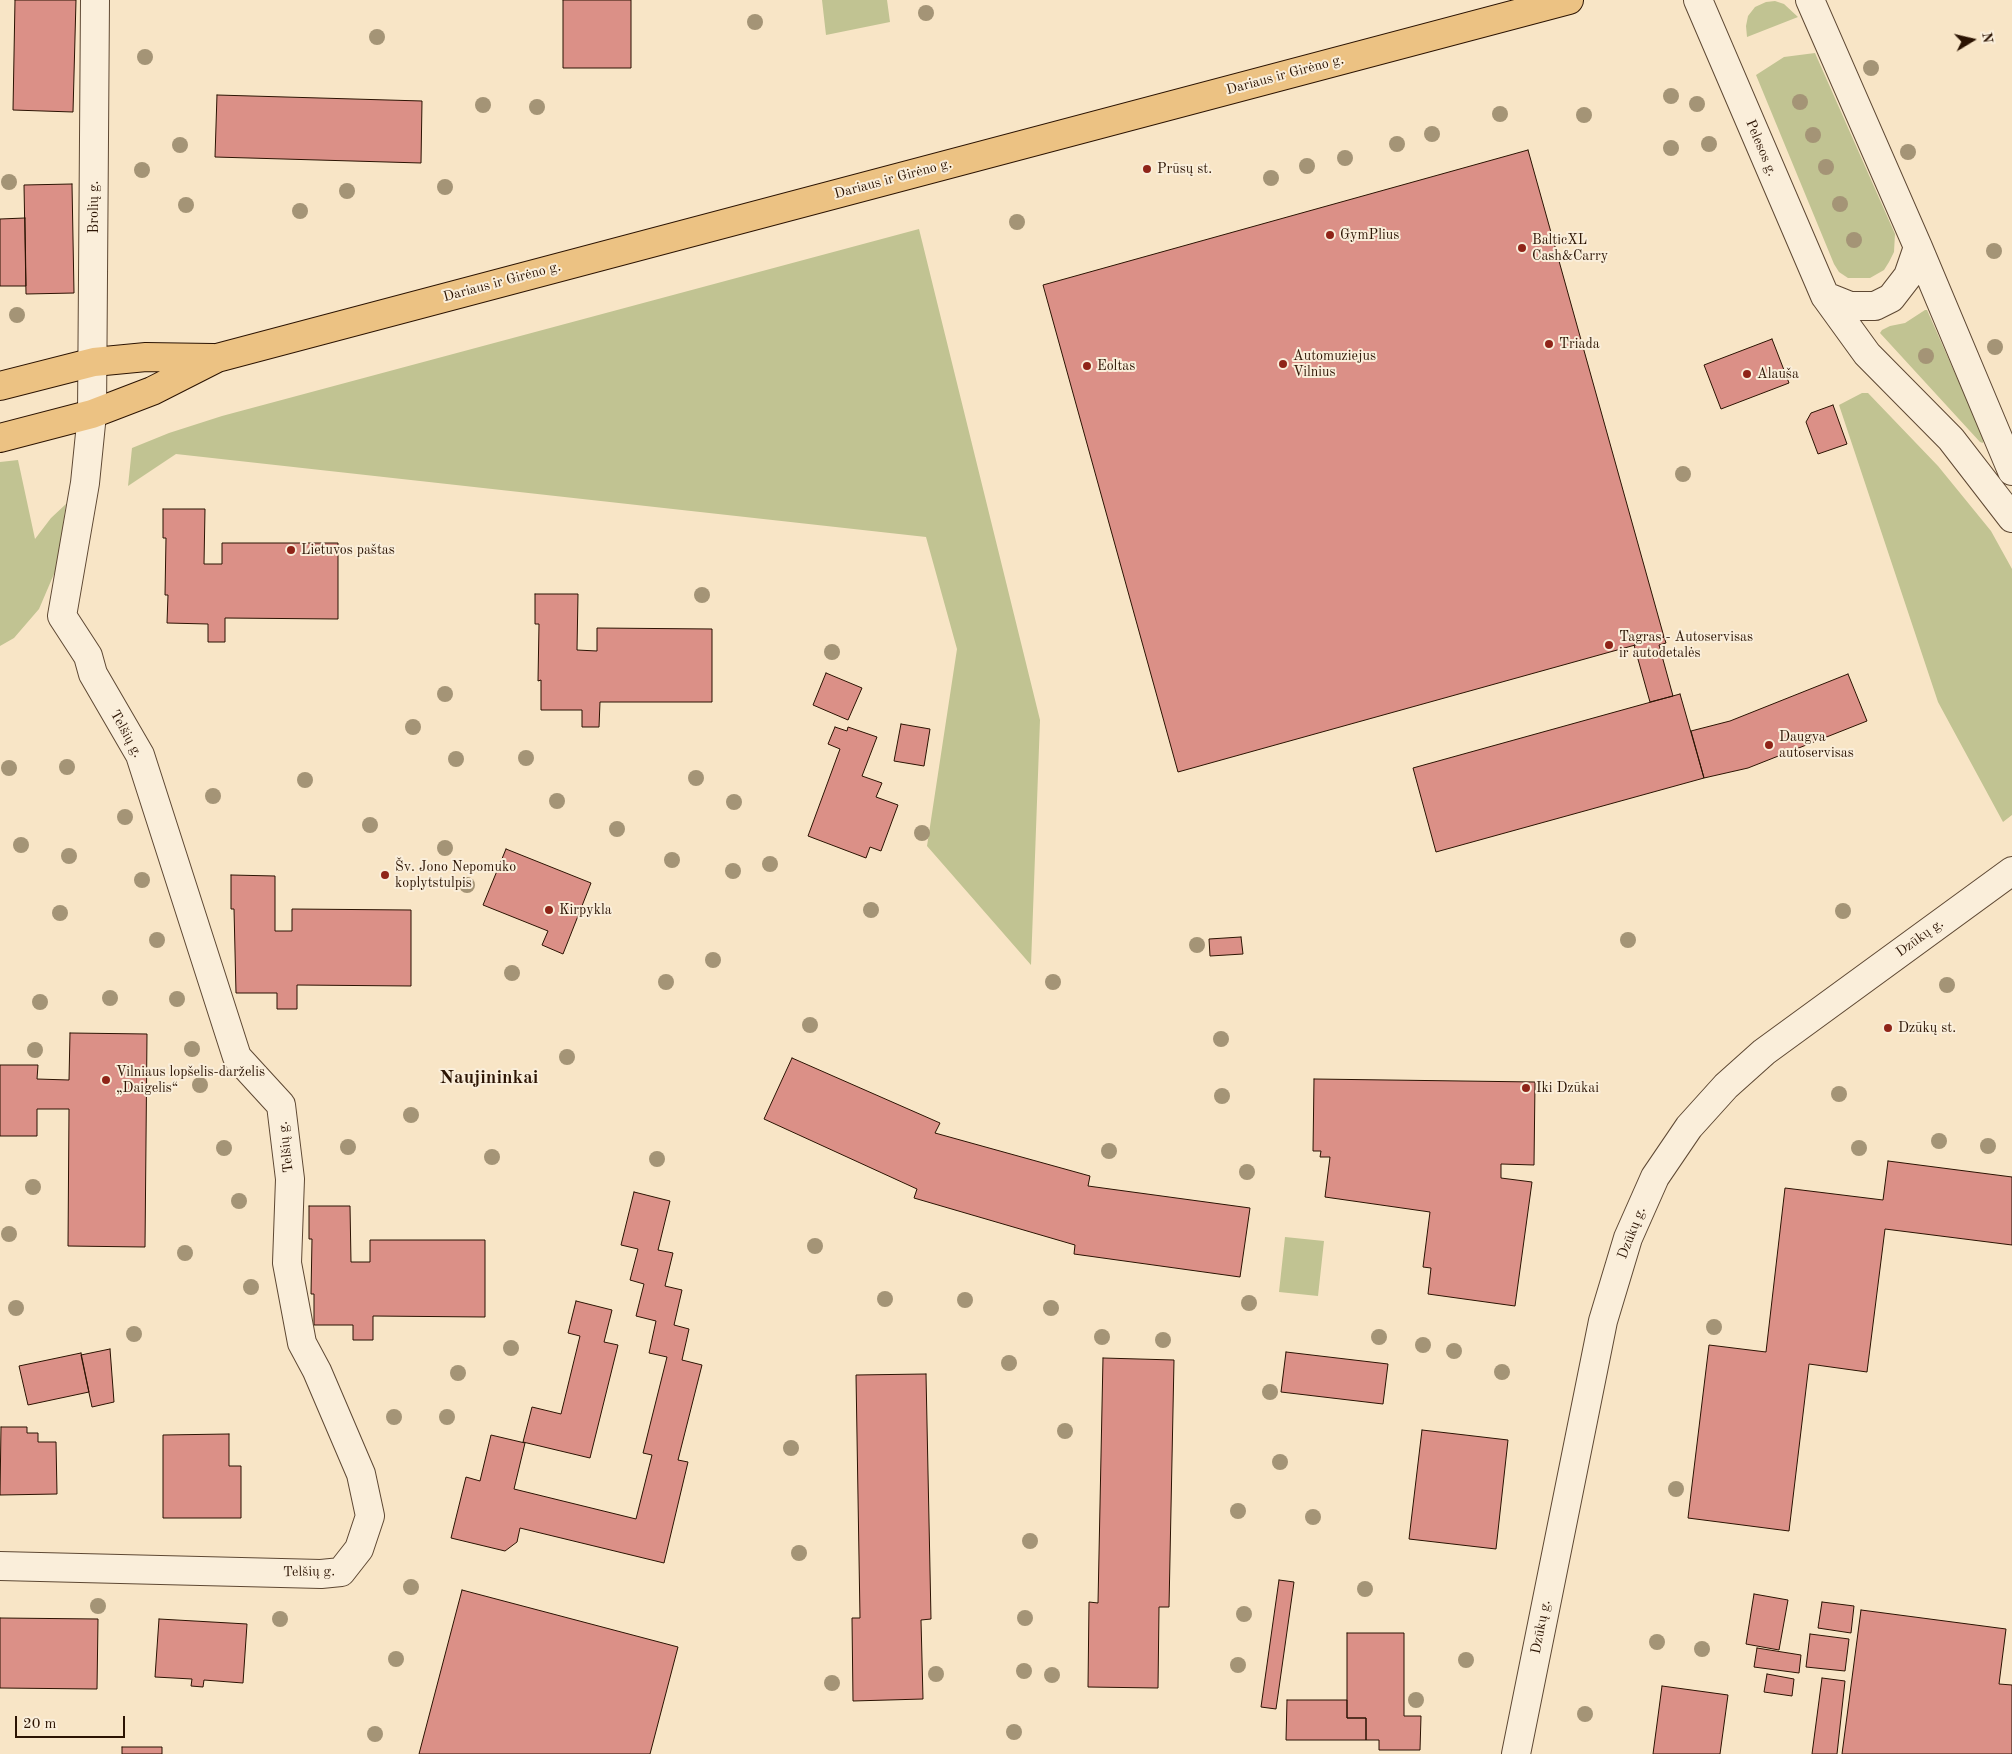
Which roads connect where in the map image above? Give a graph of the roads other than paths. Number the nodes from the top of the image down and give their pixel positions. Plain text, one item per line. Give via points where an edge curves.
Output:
1 (95, 0) edge
2 (1569, 0) edge
3 (1698, 0) edge
4 (1810, 0) edge
5 (1918, 247) junction
6 (1824, 296) junction
7 (217, 358) junction
8 (94, 362) junction
9 (0, 386) edge
10 (92, 414) junction
11 (0, 438) edge
12 (2012, 471) edge
13 (2012, 518) edge
14 (2012, 871) edge
15 (0, 1566) edge
16 (1516, 1754) edge

1 - 8 street, Brolių g.
2 - 7 main road, Dariaus ir Girėno g.
3 - 6 street, Pelesos g.
4 - 5 street
5 - 6 street via 1908,276 1891,298 1875,306 1850,306
5 - 12 street
6 - 13 street, Pelesos g. via 1867,354 1951,438
7 - 8 main road, Dariaus ir Girėno g. via 146,357
7 - 10 main road, Dariaus ir Girėno g. via 152,391
8 - 9 main road, Dariaus ir Girėno g.
8 - 10 street, Brolių g.
10 - 11 main road, Dariaus ir Girėno g.
10 - 15 street, Telšių g. via 85,482 62,616 88,656 93,674 140,755 237,1057 281,1105 290,1180 287,1264 302,1343 361,1474 370,1516 359,1549 341,1572 328,1574
14 - 16 street, Dzūkų g. via 1764,1052 1726,1086 1689,1127 1655,1177 1628,1238 1603,1321

